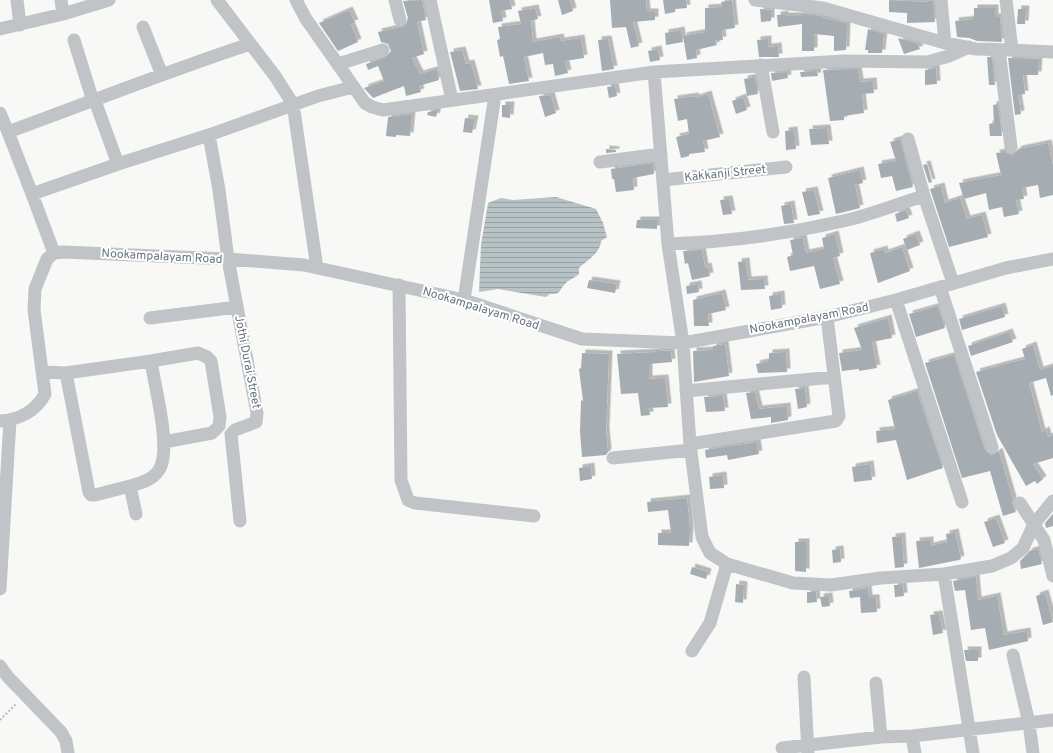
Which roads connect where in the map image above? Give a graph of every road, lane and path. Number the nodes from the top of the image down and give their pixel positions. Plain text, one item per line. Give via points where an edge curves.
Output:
1 (17, 0) edge
2 (61, 0) edge
3 (109, 0) edge
4 (217, 0) edge
5 (296, 0) edge
6 (395, 0) edge
7 (430, 0) edge
8 (756, 0) edge
9 (941, 0) edge
10 (1006, 0) edge
11 (63, 14) junction
12 (400, 20) dead end
13 (20, 25) junction
14 (143, 27) dead end
15 (0, 29) edge
16 (74, 40) dead end
17 (945, 43) junction
18 (250, 44) junction
19 (969, 47) junction
20 (383, 50) dead end
21 (1005, 50) junction
22 (1053, 52) edge
23 (338, 64) junction
24 (761, 65) junction
25 (654, 72) junction
26 (162, 75) junction
27 (353, 87) junction
28 (495, 95) junction
29 (452, 100) junction
30 (94, 101) junction
31 (293, 104) junction
32 (0, 113) edge
33 (8, 132) junction
34 (773, 132) dead end
35 (209, 135) junction
36 (908, 139) dead end
37 (1010, 147) dead end
38 (661, 154) junction
39 (600, 162) dead end
40 (118, 164) junction
41 (786, 167) dead end
42 (663, 180) junction
43 (32, 194) junction
44 (924, 196) junction
45 (668, 244) junction
46 (54, 253) junction
47 (228, 259) junction
48 (1053, 259) edge
49 (317, 268) junction
50 (953, 283) junction
51 (399, 285) junction
52 (940, 287) junction
53 (464, 300) junction
54 (896, 300) junction
55 (237, 307) junction
56 (827, 317) junction
57 (150, 318) dead end
58 (683, 343) junction
59 (151, 361) junction
60 (44, 372) junction
61 (66, 373) junction
62 (834, 377) junction
63 (686, 391) junction
64 (5, 421) edge
65 (164, 442) junction
66 (690, 447) junction
67 (992, 448) dead end
68 (613, 458) dead end
69 (130, 486) junction
70 (1053, 501) edge
71 (962, 502) dead end
72 (1020, 503) dead end
73 (136, 514) dead end
74 (534, 516) dead end
75 (240, 521) dead end
76 (1034, 524) junction
77 (727, 564) junction
78 (944, 574) junction
79 (1053, 576) edge
80 (0, 589) edge
81 (692, 651) dead end
82 (1013, 655) dead end
83 (0, 666) edge
84 (804, 677) dead end
85 (876, 683) dead end
86 (24, 694) junction
87 (0, 720) edge
88 (1053, 720) edge
89 (1029, 723) junction
90 (970, 728) junction
91 (912, 736) junction
92 (881, 737) junction
93 (782, 748) dead end
94 (807, 749) edge
95 (68, 753) edge
96 (915, 753) edge
97 (974, 753) edge
98 (1033, 753) edge

1 - 13 street
2 - 11 street
3 - 11 street
4 - 18 street
5 - 23 street via 306,19
6 - 12 street
7 - 29 street
8 - 17 street via 823,8
9 - 17 street
10 - 21 street
11 - 13 street
13 - 15 street
14 - 26 street
16 - 30 street
17 - 19 street
18 - 26 street
18 - 31 street
19 - 21 street
19 - 24 street via 927,62
20 - 23 street
21 - 22 street
21 - 37 street
23 - 27 street
24 - 25 street
24 - 34 street
25 - 28 street
25 - 38 street
26 - 30 street
27 - 29 street via 365,103 384,110
27 - 31 street
28 - 29 street
28 - 53 street
30 - 33 street
30 - 40 street
31 - 35 street
31 - 49 street
32 - 33 street
33 - 43 street
35 - 40 street
35 - 47 street, Jothi Durai Street
36 - 44 street
38 - 39 street
38 - 42 street
40 - 43 street
41 - 42 street, Kakkanji Street
42 - 45 street
43 - 46 street
44 - 45 street via 844,221 706,243
44 - 50 street
45 - 58 street
46 - 47 street, Nookampalayam Road
46 - 60 street via 47,259 34,298
47 - 49 street, Nookampalayam Road
47 - 55 street, Jothi Durai Street
48 - 50 street, Nookampalayam Road via 1006,268
49 - 51 street, Nookampalayam Road
50 - 52 street, Nookampalayam Road
51 - 53 street, Nookampalayam Road
51 - 74 street via 401,480 408,500 415,503
52 - 54 street, Nookampalayam Road
52 - 67 street
53 - 58 street, Nookampalayam Road via 582,339
54 - 56 street, Nookampalayam Road
54 - 71 street
55 - 57 street
55 - 75 street, Jothi Durai Street via 258,418 253,424 235,430 232,434
56 - 58 street, Nookampalayam Road
56 - 62 street
58 - 63 street
59 - 61 street
59 - 65 street
59 - 65 street via 198,353 207,357 211,361 220,417 219,426 212,433
60 - 61 street
60 - 64 street via 45,394 40,404
61 - 69 street via 89,492 96,495
62 - 63 street
62 - 66 street via 838,416 836,421
63 - 66 street
64 - 80 street
65 - 69 street via 161,467 156,474 148,480
66 - 68 street
66 - 77 street via 702,537 710,553
69 - 73 street
70 - 76 street
72 - 76 street
76 - 78 street via 1023,548 1011,558 992,566
76 - 79 street via 1044,540
77 - 78 street via 793,583 832,585 881,578
77 - 81 street via 710,623
78 - 90 street
82 - 89 street
83 - 86 street
84 - 94 street
85 - 92 street
86 - 87 path
86 - 95 street via 61,732
88 - 89 street
89 - 90 street
89 - 98 street
90 - 91 street
90 - 97 street
91 - 92 street
91 - 96 street
92 - 94 street
93 - 94 street

